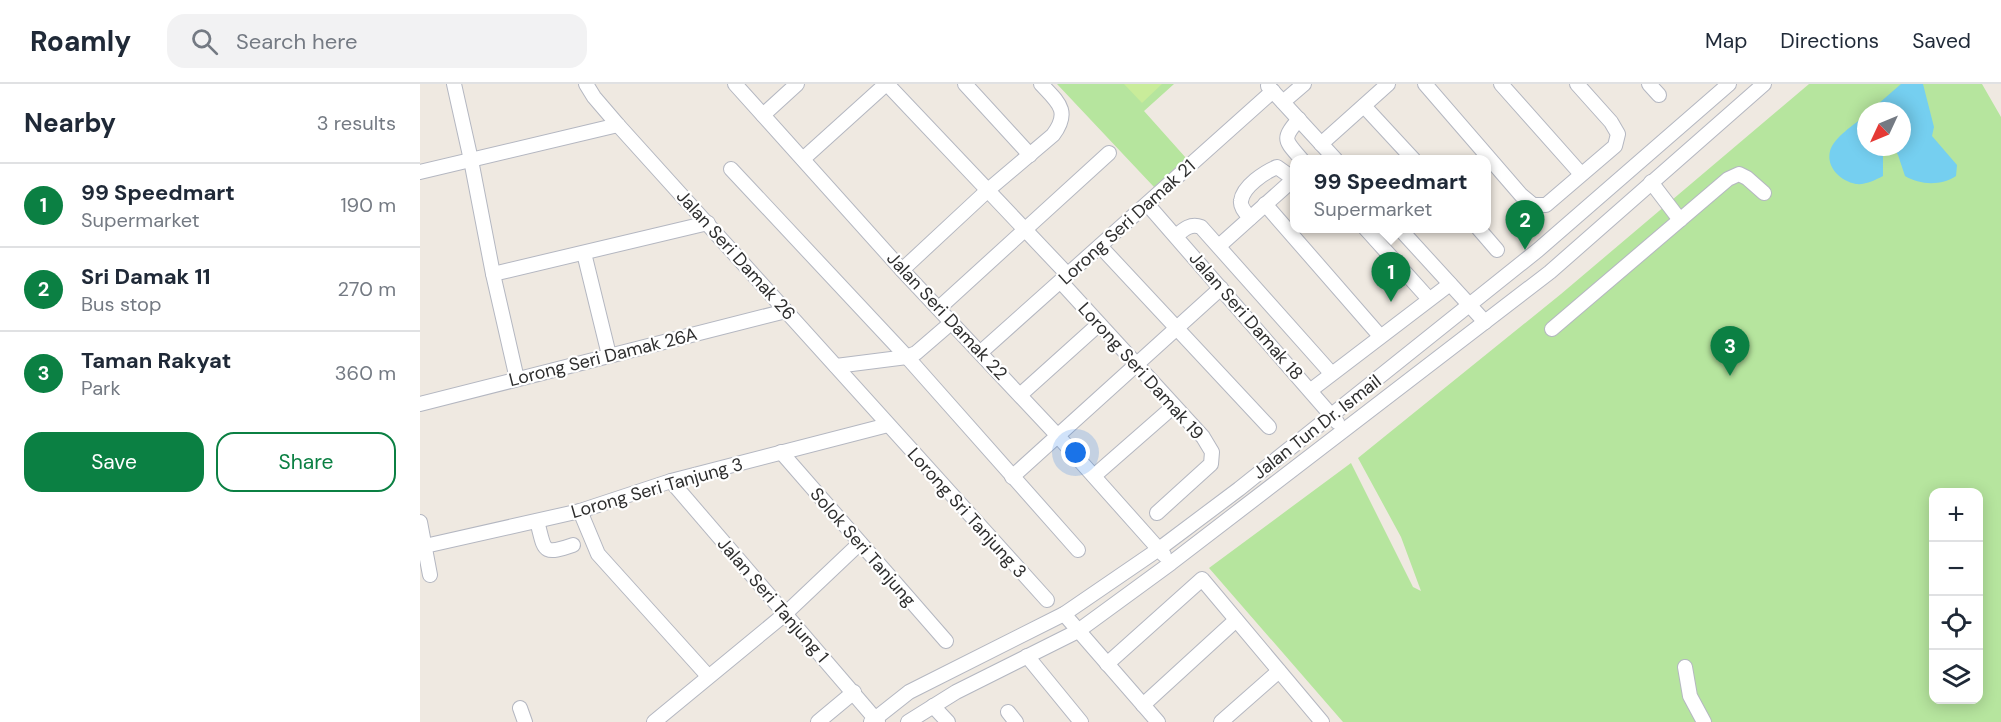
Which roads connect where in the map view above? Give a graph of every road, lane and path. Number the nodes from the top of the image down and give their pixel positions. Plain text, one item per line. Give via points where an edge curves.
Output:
1 (454, 84) edge
2 (586, 84) edge
3 (735, 84) edge
4 (797, 84) edge
5 (887, 84) edge
6 (965, 84) edge
7 (1041, 84) edge
8 (1304, 84) edge
9 (1388, 84) edge
10 (1425, 84) edge
11 (1501, 84) edge
12 (1577, 84) edge
13 (1649, 84) edge
14 (1729, 84) edge
15 (1762, 85) edge
16 (1270, 87) edge
17 (1659, 95) dead end
18 (1283, 102) junction
19 (1364, 106) junction
20 (763, 115) junction
21 (1299, 119) junction
22 (618, 125) junction
23 (1321, 144) junction
24 (1109, 153) dead end
25 (1030, 155) junction
26 (1299, 155) edge
27 (1332, 155) edge
28 (1410, 155) edge
29 (1486, 155) edge
30 (803, 159) junction
31 (471, 160) junction
32 (1491, 160) edge
33 (731, 169) dead end
34 (420, 172) edge
35 (1581, 174) junction
36 (1290, 175) edge
37 (1290, 182) edge
38 (1651, 182) junction
39 (988, 190) junction
40 (1764, 193) dead end
41 (1265, 204) junction
42 (1148, 205) junction
43 (1250, 218) junction
44 (1680, 220) junction
45 (708, 223) junction
46 (1025, 229) junction
47 (1290, 233) edge
48 (1290, 233) edge
49 (1370, 233) edge
50 (1404, 233) edge
51 (1482, 233) edge
52 (1176, 236) junction
53 (1100, 246) junction
54 (1219, 246) junction
55 (1497, 250) dead end
56 (584, 253) junction
57 (902, 270) junction
58 (493, 274) junction
59 (1064, 279) junction
60 (1450, 284) junction
61 (1221, 288) junction
62 (1430, 299) junction
63 (1470, 306) junction
64 (939, 309) junction
65 (786, 311) junction
66 (952, 322) junction
67 (1485, 322) junction
68 (1099, 324) junction
69 (1177, 327) junction
70 (1552, 329) dead end
71 (1380, 336) junction
72 (981, 352) junction
73 (609, 355) junction
74 (907, 357) junction
75 (1136, 364) junction
76 (836, 366) junction
77 (1331, 373) junction
78 (517, 379) junction
79 (1311, 390) junction
80 (1020, 395) junction
81 (420, 404) edge
82 (1174, 406) junction
83 (1332, 416) junction
84 (888, 425) junction
85 (1269, 427) dead end
86 (1343, 429) junction
87 (1057, 435) junction
88 (781, 452) junction
89 (1094, 476) junction
90 (1012, 477) junction
91 (671, 482) junction
92 (580, 511) junction
93 (1157, 513) dead end
94 (537, 521) junction
95 (420, 522) edge
96 (860, 543) junction
97 (573, 545) dead end
98 (425, 546) junction
99 (1159, 549) junction
100 (1078, 550) dead end
101 (1171, 563) junction
102 (430, 575) dead end
103 (1047, 600) dead end
104 (785, 614) junction
105 (1064, 614) junction
106 (1236, 620) junction
107 (1078, 631) junction
108 (946, 641) dead end
109 (1027, 656) junction
110 (1107, 664) junction
111 (1685, 667) dead end
112 (1279, 671) junction
113 (708, 676) junction
114 (854, 692) junction
115 (1143, 705) junction
116 (933, 706) junction
117 (520, 708) dead end
118 (1315, 720) edge
119 (875, 721) edge
120 (525, 722) edge
121 (654, 722) edge
122 (818, 722) edge
123 (908, 722) edge
124 (948, 722) edge
125 (1081, 722) edge
126 (1158, 722) edge
127 (1221, 722) edge
128 (1704, 722) edge

1 - 31 street
2 - 22 street, Jalan Seri Damak 26
3 - 20 street, Jalan Seri Damak 22
4 - 20 street
5 - 30 street
5 - 39 street, Lorong Seri Damak 19
6 - 25 street
7 - 25 street via 1057,101 1062,112 1061,124
8 - 18 street
9 - 19 street
10 - 29 street
11 - 35 street
12 - 35 street via 1618,134 1614,146
13 - 17 street
14 - 63 street, Jalan Tun Dr. Ismail
15 - 38 street, Jalan Tun Dr. Ismail
16 - 18 street
16 - 42 street, Lorong Seri Damak 21
18 - 21 street
19 - 23 street
19 - 28 street
20 - 30 street, Jalan Seri Damak 22
21 - 23 street
21 - 26 street via 1286,138
22 - 31 street
22 - 45 street, Jalan Seri Damak 26
23 - 27 street
24 - 46 street
25 - 39 street
30 - 57 street, Jalan Seri Damak 22
31 - 34 street
31 - 58 street
32 - 35 street via 1533,205 1546,205
33 - 74 street
36 - 43 street via 1277,167 1256,180 1241,200
37 - 41 street
38 - 44 street
38 - 67 street, Jalan Tun Dr. Ismail via 1550,272
39 - 46 street, Lorong Seri Damak 19
39 - 57 street
40 - 44 street via 1739,174
41 - 43 street
41 - 48 street
42 - 52 street, Jalan Seri Damak 18
42 - 53 street, Lorong Seri Damak 21
43 - 54 street
44 - 70 street
45 - 56 street
45 - 65 street, Jalan Seri Damak 26
46 - 59 street, Lorong Seri Damak 19
46 - 64 street
47 - 71 street
49 - 62 street
50 - 60 street
51 - 55 street
52 - 54 street via 1196,225
52 - 61 street, Jalan Seri Damak 18
53 - 59 street, Lorong Seri Damak 21
53 - 69 street
54 - 77 street
56 - 58 street
56 - 73 street
57 - 64 street, Jalan Seri Damak 22
58 - 78 street
59 - 68 street, Lorong Seri Damak 19
59 - 72 street, Lorong Seri Damak 21
60 - 62 street
60 - 63 street
61 - 69 street
61 - 79 street, Jalan Seri Damak 18
62 - 71 street
63 - 67 street
63 - 83 street, Jalan Tun Dr. Ismail
64 - 66 street, Jalan Seri Damak 22
65 - 73 street, Lorong Seri Damak 26A
65 - 76 street, Jalan Seri Damak 26
66 - 72 street, Jalan Seri Damak 22
66 - 74 street
67 - 86 street, Jalan Tun Dr. Ismail
68 - 75 street, Lorong Seri Damak 19
68 - 80 street
69 - 75 street
69 - 85 street
71 - 77 street
72 - 80 street, Jalan Seri Damak 22
73 - 78 street, Lorong Seri Damak 26A
74 - 76 street
74 - 90 street
75 - 82 street, Lorong Seri Damak 19
75 - 87 street
76 - 84 street, Jalan Seri Damak 26
77 - 79 street
78 - 81 street, Lorong Seri Damak 26A
79 - 83 street, Jalan Seri Damak 18
80 - 87 street, Jalan Seri Damak 22
82 - 89 street
82 - 93 street, Lorong Seri Damak 19 via 1203,437 1212,452 1211,464
83 - 86 street, Jalan Seri Damak 18
83 - 99 street, Jalan Tun Dr. Ismail
84 - 88 street, Lorong Seri Tanjung 3
84 - 103 street, Lorong Sri Tanjung 3
86 - 101 street, Jalan Tun Dr. Ismail
87 - 89 street, Jalan Seri Damak 22
87 - 90 street
88 - 91 street, Lorong Seri Tanjung 3
88 - 96 street, Solok Seri Tanjung
89 - 99 street, Jalan Seri Damak 22
90 - 100 street
91 - 92 street, Lorong Seri Tanjung 3
91 - 104 street, Jalan Seri Tanjung 1
92 - 94 street, Lorong Seri Tanjung 3
92 - 113 street via 598,554
94 - 97 street via 548,551
94 - 98 street, Lorong Seri Tanjung 3
95 - 98 street
96 - 104 street
96 - 108 street, Solok Seri Tanjung
98 - 102 street
99 - 101 street, Jalan Seri Damak 22
99 - 105 street, Jalan Tun Dr. Ismail
101 - 107 street, Jalan Tun Dr. Ismail
104 - 113 street
104 - 114 street, Jalan Seri Tanjung 1
105 - 107 street
105 - 119 street, Jalan Tun Dr. Ismail via 909,692
106 - 110 street via 1202,579
106 - 112 street
106 - 115 street
107 - 109 street, Jalan Tun Dr. Ismail
107 - 110 street
109 - 116 street, Jalan Tun Dr. Ismail
109 - 125 street
110 - 115 street
111 - 128 street via 1690,696
112 - 118 street
112 - 127 street
113 - 121 street
114 - 119 street, Jalan Seri Tanjung 1
114 - 122 street
115 - 126 street
116 - 123 street, Jalan Tun Dr. Ismail
116 - 124 street
117 - 120 street

